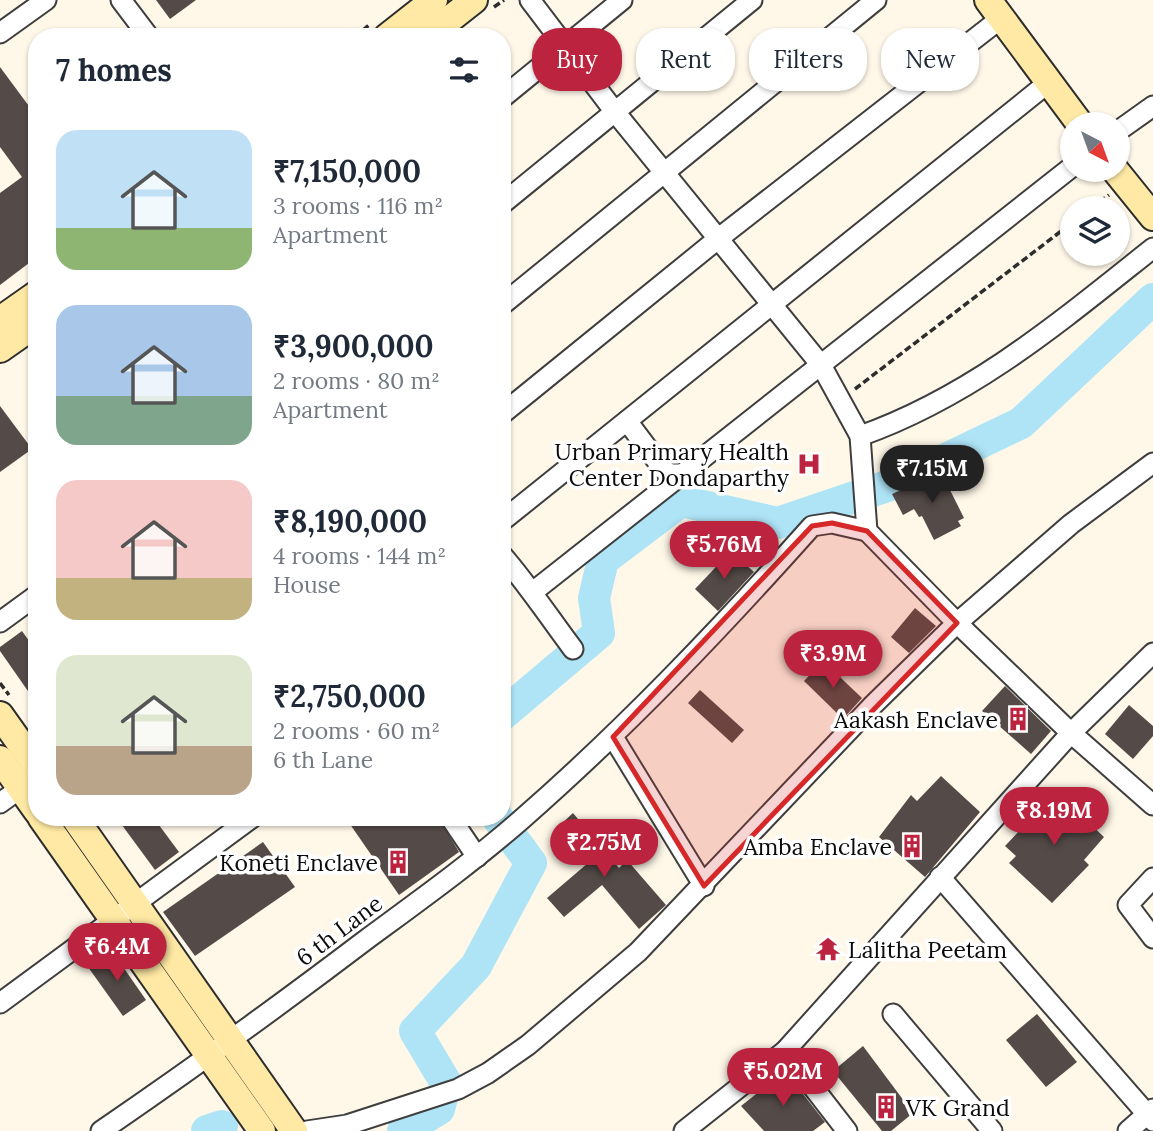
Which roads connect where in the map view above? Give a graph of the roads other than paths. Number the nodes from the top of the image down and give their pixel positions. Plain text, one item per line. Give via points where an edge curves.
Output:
1 (46, 0) edge
2 (121, 0) edge
3 (434, 0) edge
4 (474, 0) edge
5 (530, 0) edge
6 (621, 0) edge
7 (751, 0) edge
8 (876, 0) edge
9 (993, 5) edge
10 (142, 28) edge
11 (398, 28) edge
12 (438, 28) edge
13 (552, 28) edge
14 (589, 28) edge
15 (0, 33) edge
16 (532, 74) edge
17 (1049, 82) junction
18 (511, 91) edge
19 (599, 91) edge
20 (1153, 106) edge
21 (615, 112) junction
22 (1071, 112) edge
23 (1130, 122) edge
24 (666, 172) junction
25 (1060, 176) edge
26 (1125, 182) edge
27 (511, 197) edge
28 (1153, 217) edge
29 (719, 238) junction
30 (1153, 248) edge
31 (511, 298) edge
32 (28, 300) edge
33 (772, 303) junction
34 (0, 320) edge
35 (28, 329) edge
36 (0, 349) edge
37 (821, 365) junction
38 (511, 407) edge
39 (627, 421) junction
40 (860, 436) junction
41 (1153, 463) edge
42 (679, 474) junction
43 (511, 514) edge
44 (867, 531) junction
45 (511, 565) edge
46 (534, 591) junction
47 (28, 602) edge
48 (0, 622) edge
49 (957, 624) junction
50 (573, 649) dead end
51 (1153, 653) edge
52 (0, 715) edge
53 (1071, 733) junction
54 (613, 737) junction
55 (28, 754) edge
56 (0, 759) edge
57 (19, 789) edge
58 (1153, 805) edge
59 (47, 826) edge
60 (80, 826) edge
61 (241, 826) edge
62 (456, 826) edge
63 (477, 857) junction
64 (940, 877) junction
65 (1153, 878) edge
66 (704, 886) junction
67 (137, 905) junction
68 (114, 921) junction
69 (1153, 938) edge
70 (0, 1003) edge
71 (893, 1014) dead end
72 (221, 1050) junction
73 (785, 1051) junction
74 (1151, 1115) edge
75 (691, 1129) edge
76 (101, 1131) edge
77 (262, 1131) edge
78 (295, 1131) edge
79 (307, 1131) edge
80 (847, 1131) edge
81 (992, 1131) edge
82 (1128, 1131) edge

1 - 15 street
2 - 10 street
3 - 11 main road
4 - 12 main road
5 - 13 street
6 - 14 street
7 - 21 street
8 - 24 street
9 - 17 main road
9 - 29 street
16 - 18 street
17 - 22 main road
17 - 33 street
19 - 21 street
20 - 23 street
21 - 24 street
21 - 27 street
24 - 29 street
24 - 31 street
25 - 37 street
26 - 28 main road
29 - 33 street
29 - 38 street
30 - 40 street via 1005,363 923,411
32 - 34 main road
33 - 37 street
33 - 39 street
35 - 36 main road
37 - 40 street
37 - 42 street
39 - 42 street via 663,469
39 - 43 street
40 - 44 street
41 - 49 street via 1071,524
42 - 46 street
44 - 49 street
44 - 54 street, 6 th Lane via 832,523 812,526
45 - 46 street
46 - 50 street via 537,602
47 - 48 street
49 - 53 street
49 - 66 street via 865,713
51 - 53 street
52 - 55 main road
53 - 58 street
53 - 64 street
54 - 63 street, 6 th Lane
54 - 66 street
56 - 57 main road
59 - 68 main road
60 - 67 main road
61 - 67 street
62 - 63 street
63 - 72 street, 6 th Lane
64 - 73 street
64 - 74 street
65 - 69 street via 1128,905
66 - 79 street via 638,952 488,1073 458,1089 347,1125
67 - 68 street
67 - 72 main road
68 - 70 street
68 - 72 main road
71 - 81 street
72 - 76 street, 6 th Lane
72 - 77 main road
72 - 78 main road
73 - 75 street
73 - 80 street
74 - 82 street

